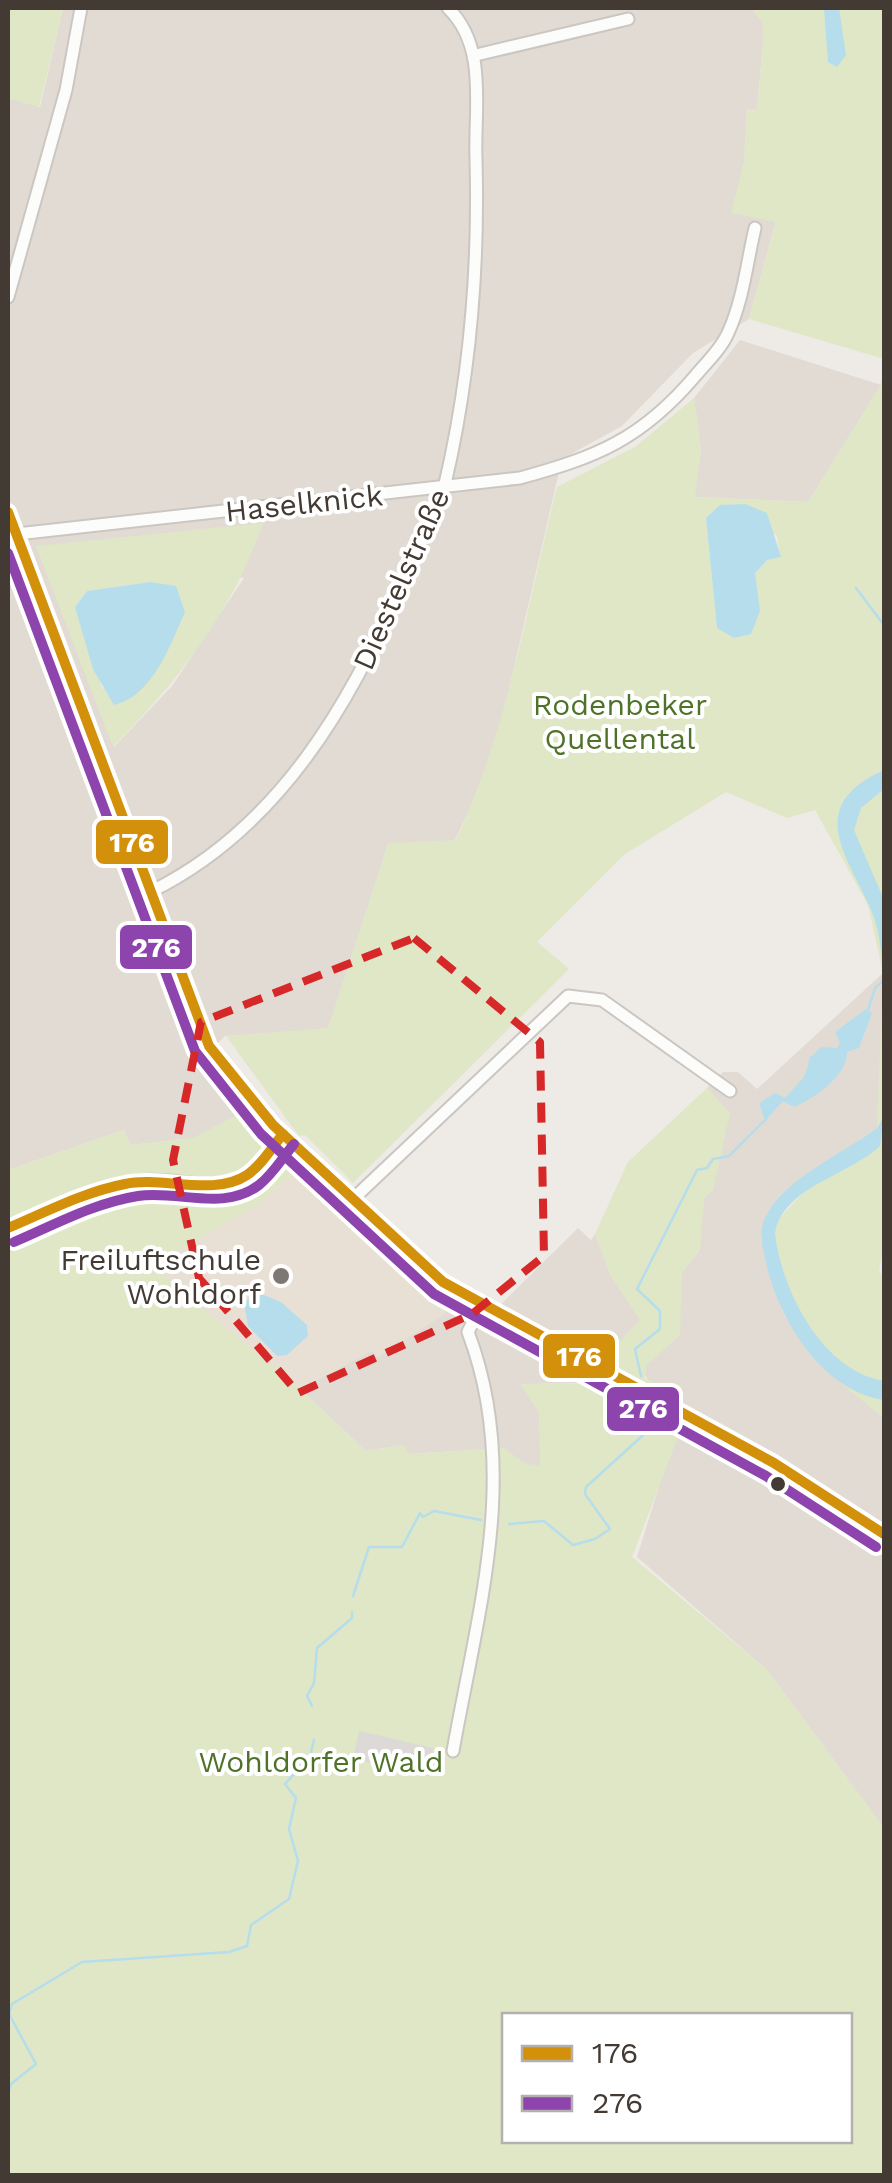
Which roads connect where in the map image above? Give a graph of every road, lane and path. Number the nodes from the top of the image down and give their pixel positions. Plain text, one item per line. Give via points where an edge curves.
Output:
1 (81, 8) edge
2 (448, 8) edge
3 (628, 18) dead end
4 (476, 55) junction
5 (755, 228) dead end
6 (8, 297) edge
7 (444, 488) junction
8 (8, 512) edge
9 (17, 534) junction
10 (150, 892) junction
11 (730, 1090) dead end
12 (283, 1134) junction
13 (353, 1199) junction
14 (8, 1228) edge
15 (481, 1305) junction
16 (884, 1534) edge
17 (453, 1750) dead end

1 - 6 street via 66,90
2 - 4 street
3 - 4 street
4 - 7 street, Diestelstraße via 472,317
5 - 7 street, Haselknick via 720,347 628,439 581,462
7 - 9 street, Haselknick
7 - 10 street, Diestelstraße via 390,616 298,771 246,829
8 - 9 street
9 - 10 street
10 - 12 street via 209,1046
11 - 13 street via 602,1000 568,996
12 - 13 street
12 - 14 street via 236,1181 119,1185
13 - 15 street via 431,1273
15 - 16 street via 774,1463
15 - 17 street via 468,1332 492,1424 491,1562

